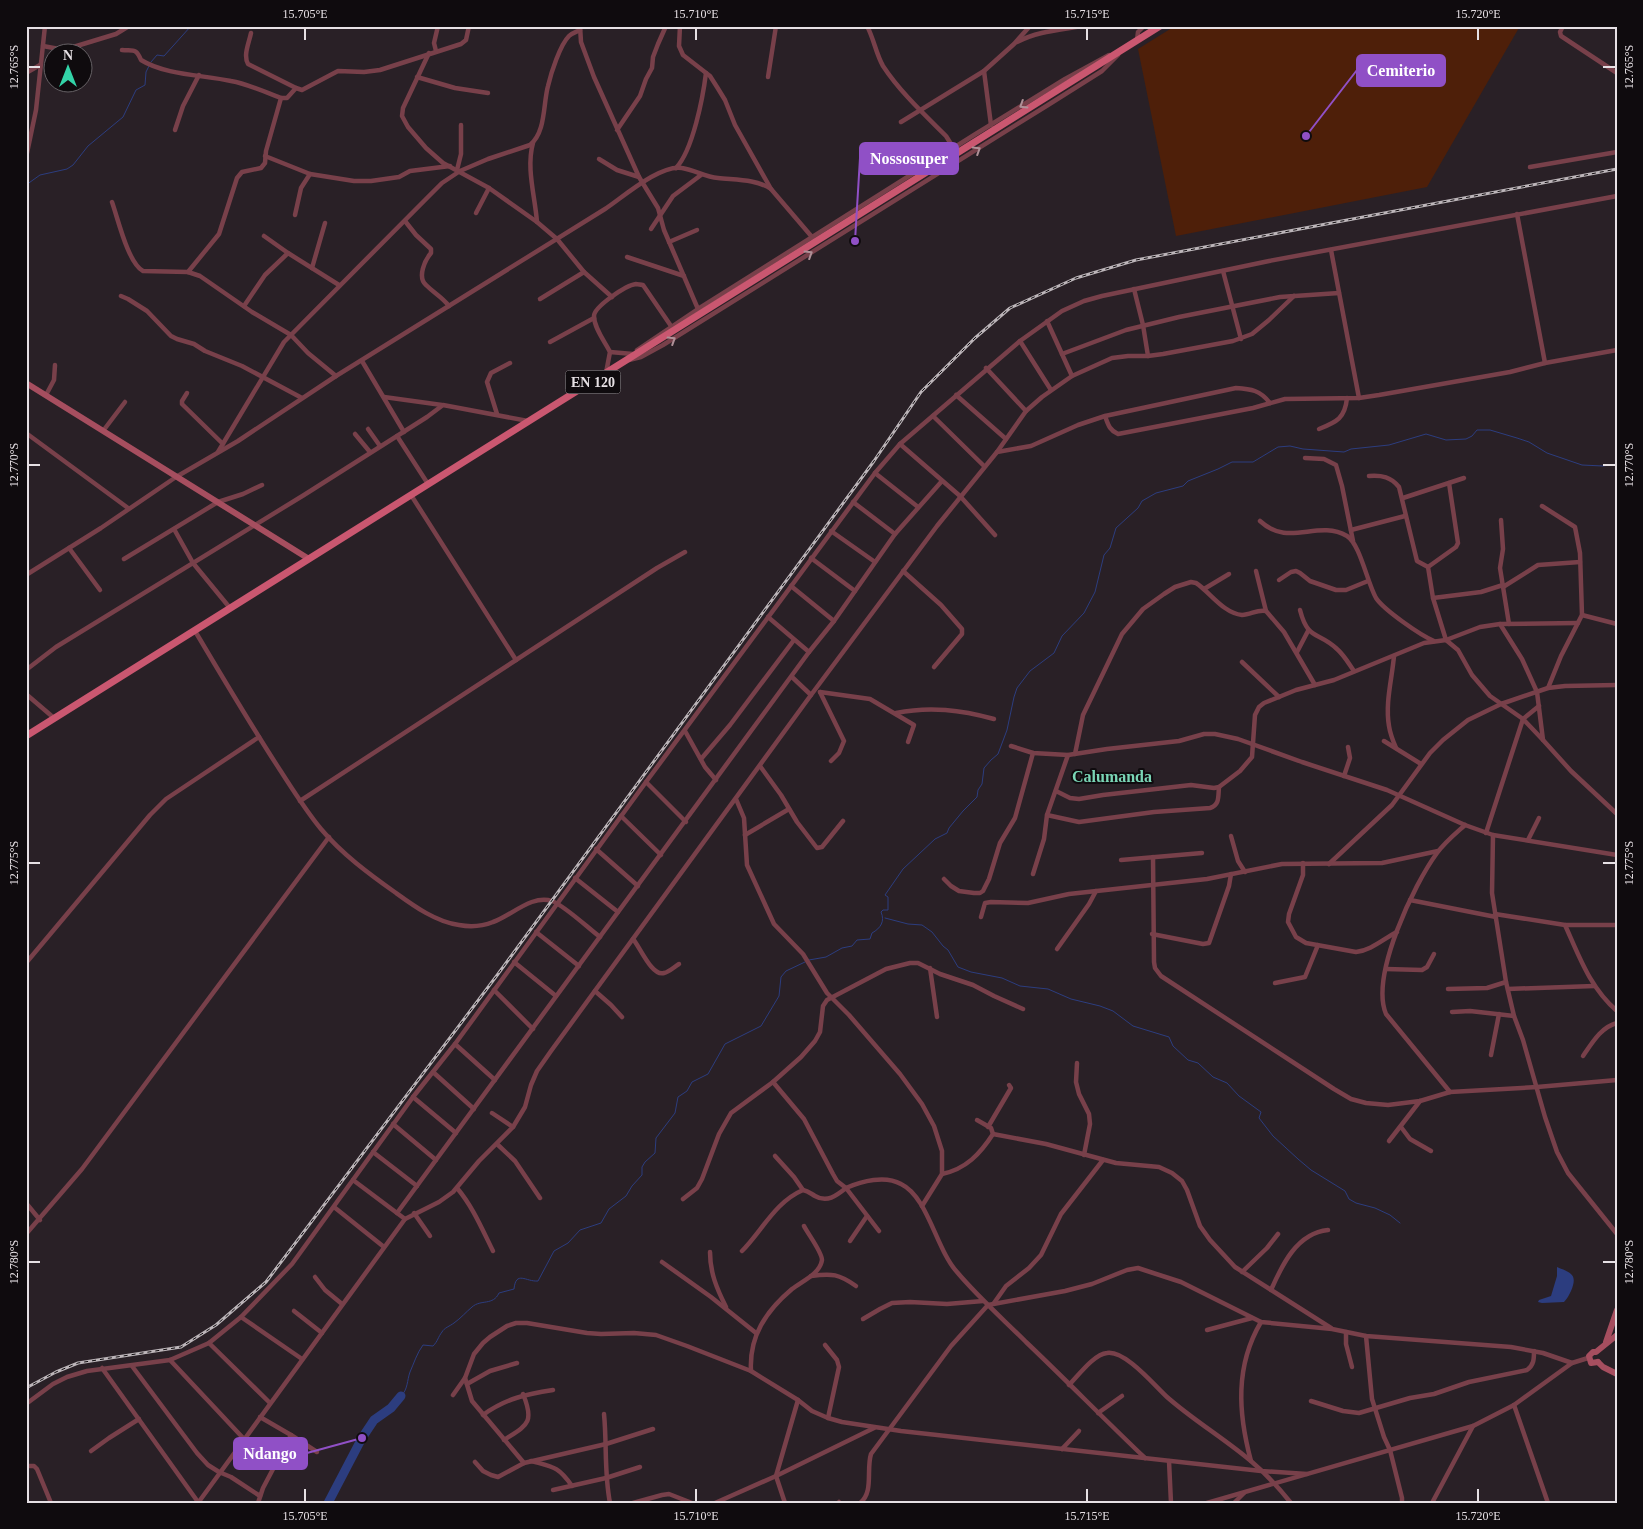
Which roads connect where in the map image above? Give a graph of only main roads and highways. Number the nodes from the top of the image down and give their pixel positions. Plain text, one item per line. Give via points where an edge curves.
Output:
1 (1160, 26) edge
2 (26, 736) edge

1 - 2 main road, EN 120

